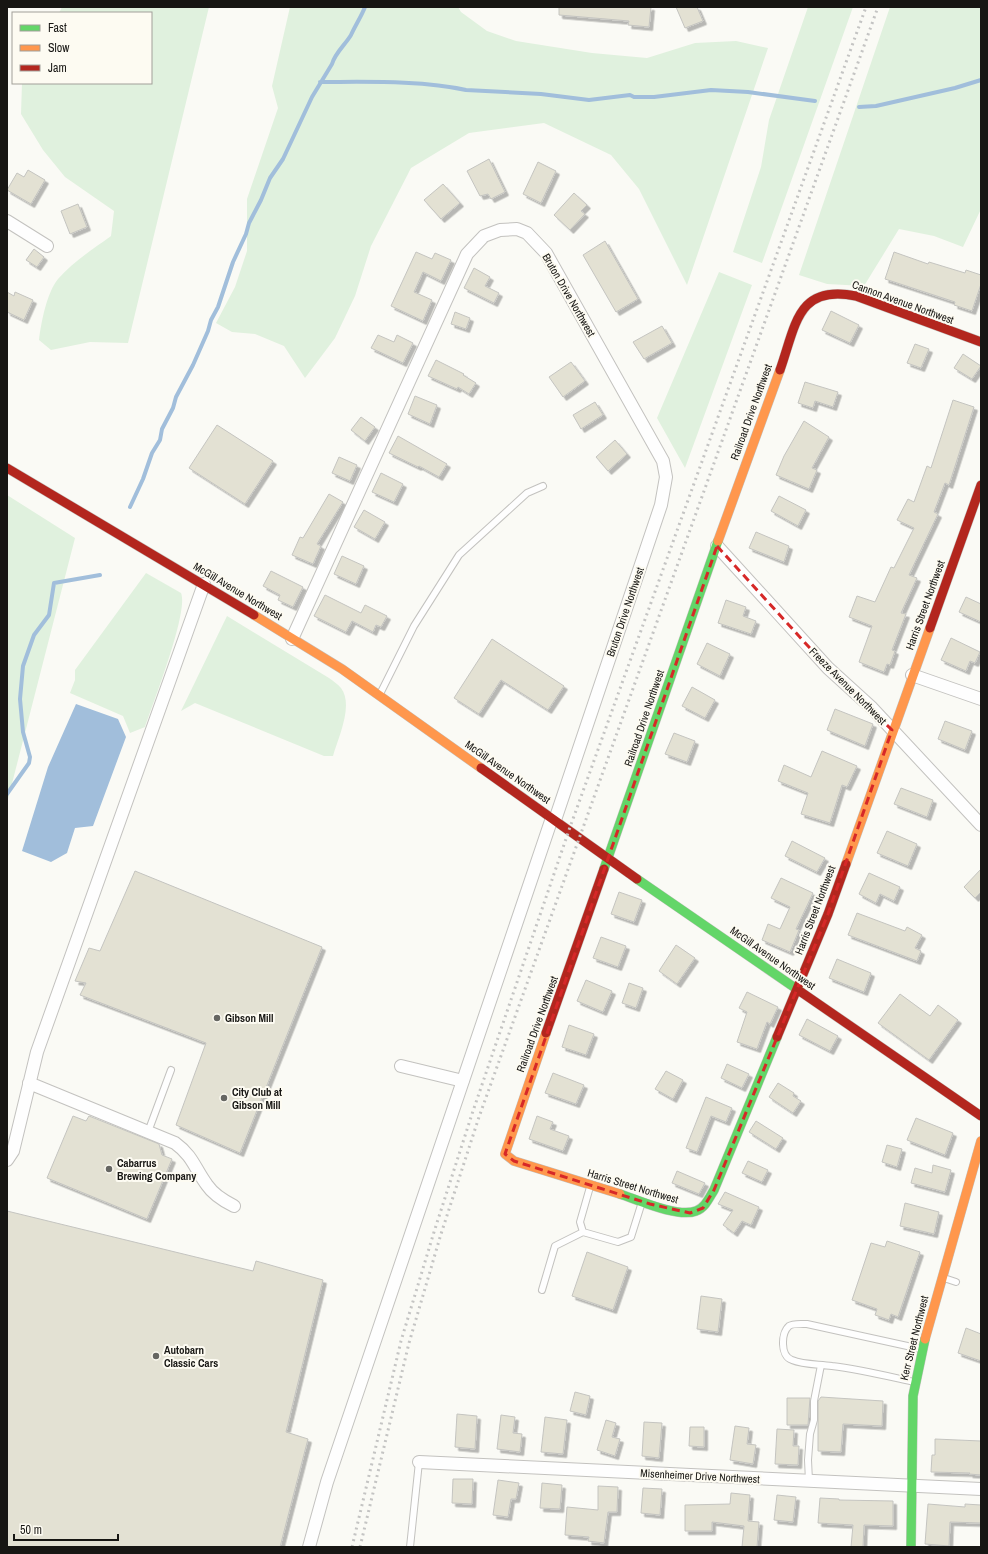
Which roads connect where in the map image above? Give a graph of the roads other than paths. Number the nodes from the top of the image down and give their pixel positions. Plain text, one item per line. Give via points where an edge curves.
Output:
1 (7, 220) edge
2 (47, 246) dead end
3 (816, 296) joint
4 (981, 342) edge
5 (7, 468) edge
6 (981, 485) edge
7 (543, 486) dead end
8 (717, 546) junction
9 (204, 584) junction
10 (292, 639) junction
11 (912, 675) junction
12 (379, 696) junction
13 (981, 700) edge
14 (892, 730) junction
15 (553, 819) junction
16 (981, 825) edge
17 (608, 859) junction
18 (796, 989) junction
19 (402, 1066) dead end
20 (171, 1070) dead end
21 (463, 1081) junction
22 (29, 1083) junction
23 (981, 1116) edge
24 (148, 1132) junction
25 (981, 1141) edge
26 (506, 1154) joint
27 (7, 1160) edge
28 (590, 1185) junction
29 (642, 1202) junction
30 (234, 1206) dead end
31 (583, 1232) junction
32 (942, 1277) junction
33 (956, 1282) dead end
34 (542, 1290) dead end
35 (923, 1349) junction
36 (821, 1365) junction
37 (915, 1382) junction
38 (419, 1462) joint
39 (809, 1481) junction
40 (911, 1486) junction
41 (981, 1489) edge
42 (309, 1547) edge
43 (410, 1547) edge
44 (911, 1547) edge

1 - 2 street
3 - 4 street, Cannon Avenue Northwest via 827,292 840,292 856,296
3 - 8 street, Railroad Drive Northwest via 802,309
5 - 9 street, McGill Avenue Northwest
6 - 11 street, Harris Street Northwest
7 - 12 lane via 527,493 460,555 414,626
8 - 14 street, Freeze Avenue Northwest via 828,668
8 - 17 street, Railroad Drive Northwest
9 - 10 street, McGill Avenue Northwest
9 - 22 street via 37,1052
10 - 12 street, McGill Avenue Northwest via 342,669
10 - 15 street, Bruton Drive Northwest via 467,254 484,236 500,230 517,229 527,233 546,253 663,462 666,477 661,505
11 - 13 street
11 - 14 street, Harris Street Northwest
12 - 15 street, McGill Avenue Northwest
14 - 16 street, Freeze Avenue Northwest
14 - 18 street, Harris Street Northwest via 828,914
15 - 17 street, McGill Avenue Northwest
15 - 21 street, Bruton Drive Northwest
17 - 18 street, McGill Avenue Northwest
17 - 26 street, Railroad Drive Northwest via 507,1144
18 - 23 street, McGill Avenue Northwest
18 - 29 street, Harris Street Northwest via 714,1190 703,1208 690,1213
19 - 21 street
20 - 24 lane
21 - 42 street, Bruton Drive Northwest via 327,1482
22 - 24 street
22 - 27 street via 13,1151
24 - 30 street via 184,1149 207,1185 219,1197
25 - 32 street, Kerr Street Northwest
26 - 28 street, Harris Street Northwest via 514,1161
28 - 29 street, Harris Street Northwest
28 - 31 lane via 580,1222
29 - 31 lane via 631,1237 618,1242
31 - 34 lane via 555,1246
32 - 33 lane
32 - 35 street, Kerr Street Northwest
35 - 36 lane via 807,1324 792,1324 788,1327 783,1352 787,1358
35 - 37 street, Kerr Street Northwest
36 - 37 lane
36 - 39 lane via 810,1434
37 - 40 street, Kerr Street Northwest
38 - 39 street, Misenheimer Drive Northwest
38 - 43 lane
39 - 40 street, Misenheimer Drive Northwest
40 - 41 street, Misenheimer Drive Northwest
40 - 44 street, Kerr Street Northwest

